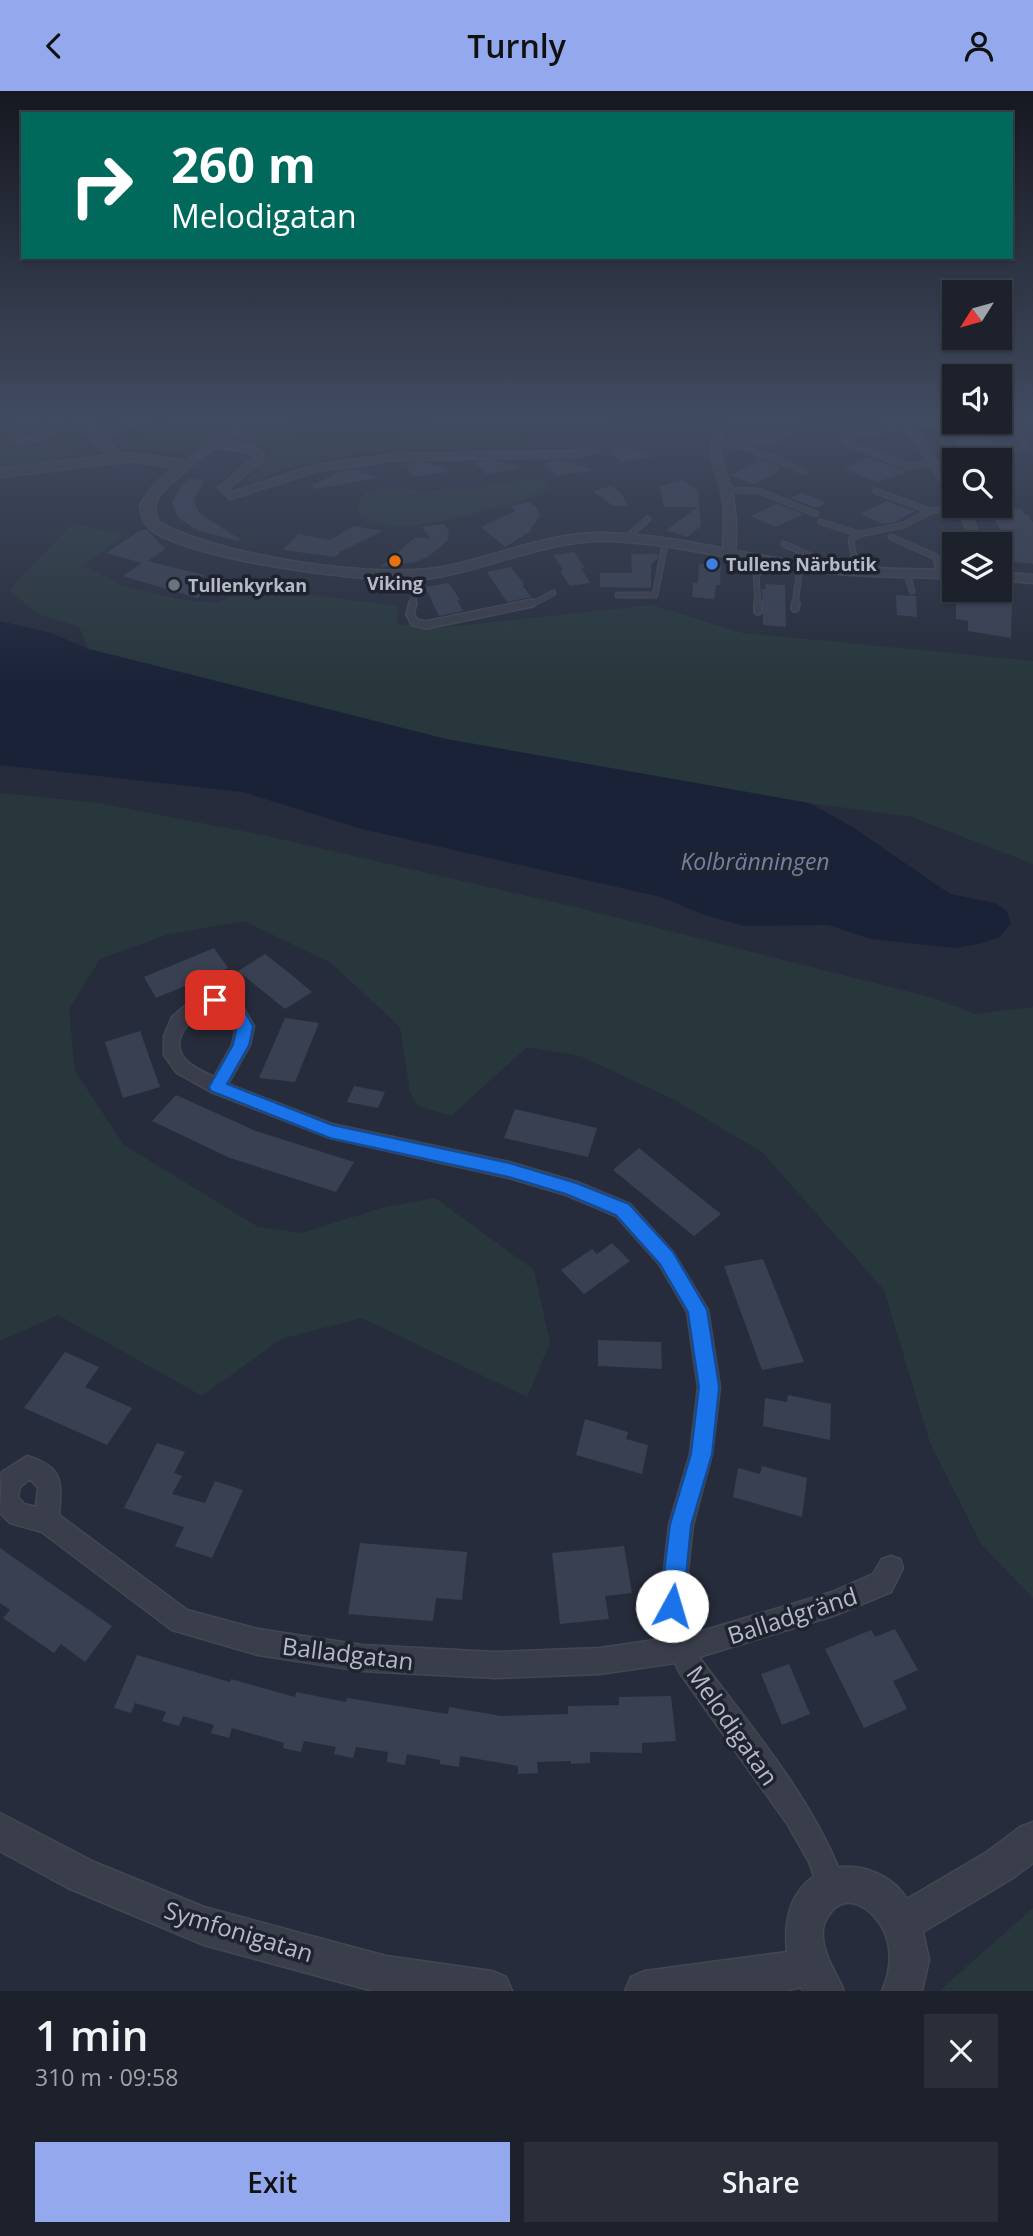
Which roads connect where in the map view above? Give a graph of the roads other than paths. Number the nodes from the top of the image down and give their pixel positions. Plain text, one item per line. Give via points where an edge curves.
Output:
1 (147, 507) edge
2 (728, 507) edge
3 (798, 507) edge
4 (918, 507) edge
5 (942, 509) edge
6 (930, 511) junction
7 (816, 514) dead end
8 (648, 519) dead end
9 (821, 522) dead end
10 (860, 534) junction
11 (891, 537) dead end
12 (625, 538) junction
13 (665, 544) junction
14 (784, 544) dead end
15 (729, 554) junction
16 (778, 562) junction
17 (800, 566) junction
18 (942, 567) edge
19 (825, 568) junction
20 (856, 571) junction
21 (907, 574) junction
22 (942, 574) edge
23 (419, 576) junction
24 (1012, 577) edge
25 (1033, 579) edge
26 (912, 591) dead end
27 (553, 593) dead end
28 (618, 595) dead end
29 (795, 608) dead end
30 (758, 611) dead end
31 (217, 1087) dead end
32 (47, 1521) dead end
33 (891, 1568) dead end
34 (684, 1649) junction
35 (0, 1832) edge
36 (1033, 1840) edge
37 (831, 1885) junction
38 (901, 1924) junction
39 (816, 1978) edge
40 (492, 1991) edge
41 (645, 1991) edge
42 (902, 1991) edge

1 - 23 street via 152,523 176,537 308,567
2 - 15 street
3 - 7 lane
4 - 6 lane
5 - 6 lane
6 - 10 lane via 904,525
8 - 12 lane
9 - 10 lane
10 - 20 lane via 851,540
11 - 18 lane via 936,557
12 - 13 street
12 - 23 street via 562,540
13 - 15 street
13 - 28 lane via 655,595
14 - 19 lane via 822,561
15 - 16 street
16 - 17 street
16 - 30 lane via 756,574
17 - 19 street
17 - 29 lane
19 - 20 street
20 - 21 street
21 - 22 street
21 - 26 lane
23 - 27 lane via 410,614 414,622 426,625 536,602
24 - 25 street
31 - 34 street, Melodigatan via 330,1131 570,1188 622,1210 666,1258 697,1310 709,1387 701,1454 681,1525 672,1606
32 - 34 street, Balladgatan via 181,1621 258,1641 362,1658 495,1665 600,1661
33 - 34 street, Balladgränd via 882,1583 833,1604
34 - 37 street, Melodigatan via 688,1663 797,1815 821,1856
35 - 40 street, Symfonigatan via 81,1875 204,1926 386,1975
36 - 38 street
37 - 38 street via 854,1883 869,1889 884,1899
37 - 39 street via 813,1900 806,1916 804,1945
38 - 42 street via 910,1962
39 - 41 street via 789,1971

